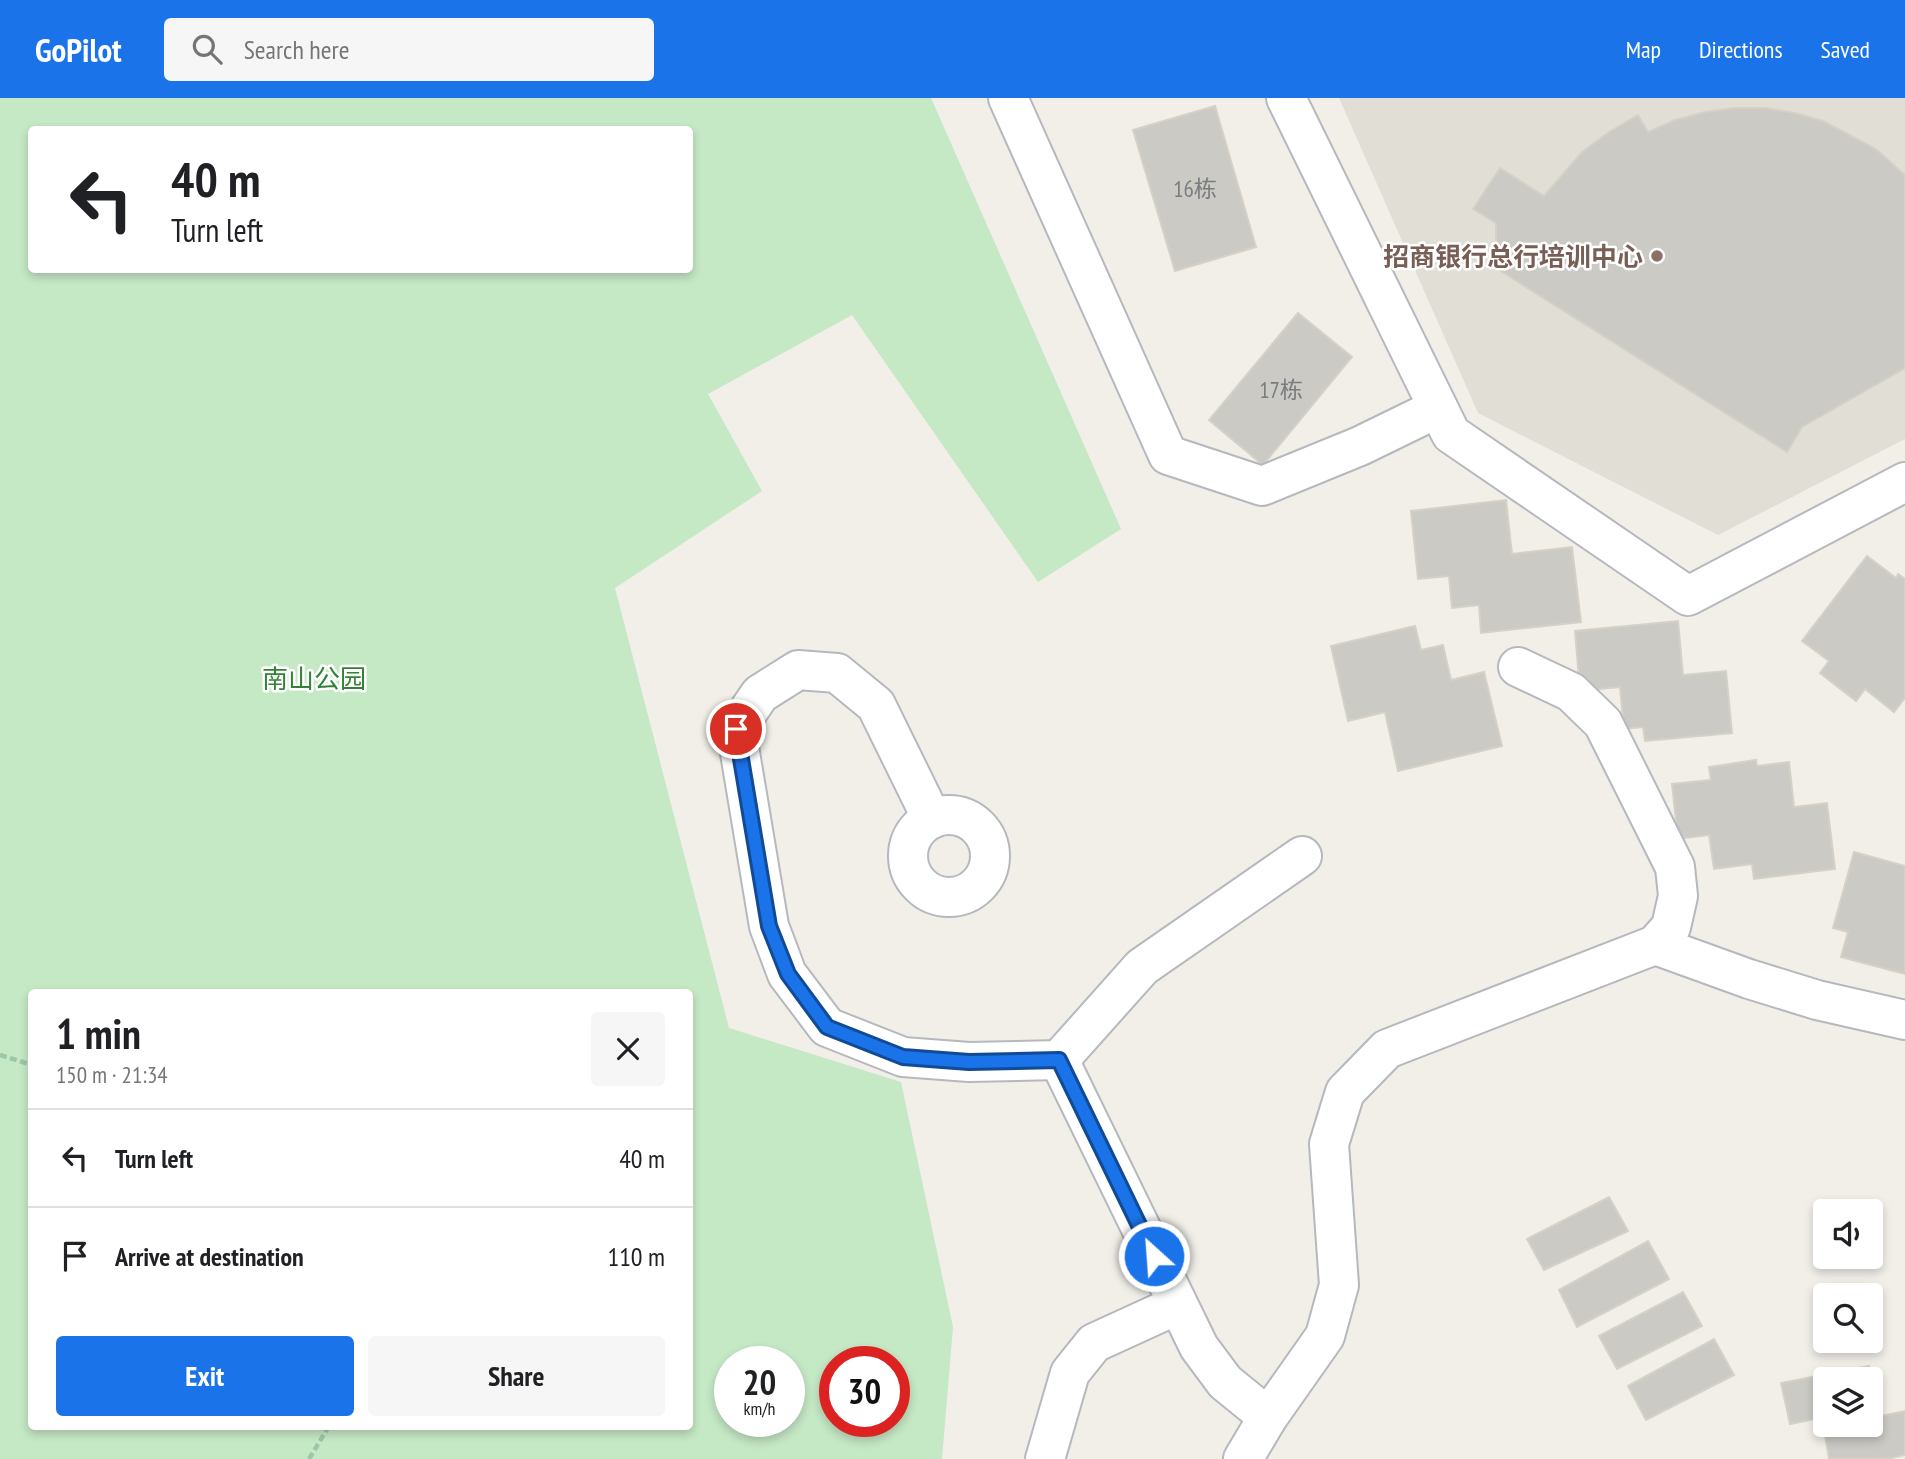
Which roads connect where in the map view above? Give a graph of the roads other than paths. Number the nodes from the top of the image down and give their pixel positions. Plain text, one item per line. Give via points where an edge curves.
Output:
1 (1008, 98) edge
2 (1286, 98) edge
3 (1438, 408) junction
4 (1905, 482) edge
5 (1518, 667) dead end
6 (932, 819) dead end
7 (1302, 856) dead end
8 (1655, 945) junction
9 (1905, 1020) edge
10 (1059, 1060) junction
11 (1177, 1305) junction
12 (1268, 1417) junction
13 (1045, 1459) edge
14 (1243, 1459) edge

1 - 3 street via 1168,455 1262,486
2 - 3 street
3 - 4 street via 1451,434 1688,596
5 - 8 street via 1571,692 1602,723 1675,867 1678,896 1671,926
6 - 10 street via 876,705 837,673 799,670 760,694 736,729 769,926 788,974 827,1027 903,1057 969,1062
7 - 10 street via 1142,967
8 - 9 street via 1817,1000
8 - 12 street via 1387,1049 1345,1092 1329,1143 1339,1285 1325,1336
10 - 11 street
11 - 12 street via 1199,1347 1225,1382
11 - 13 street via 1094,1343 1070,1373
12 - 14 street

